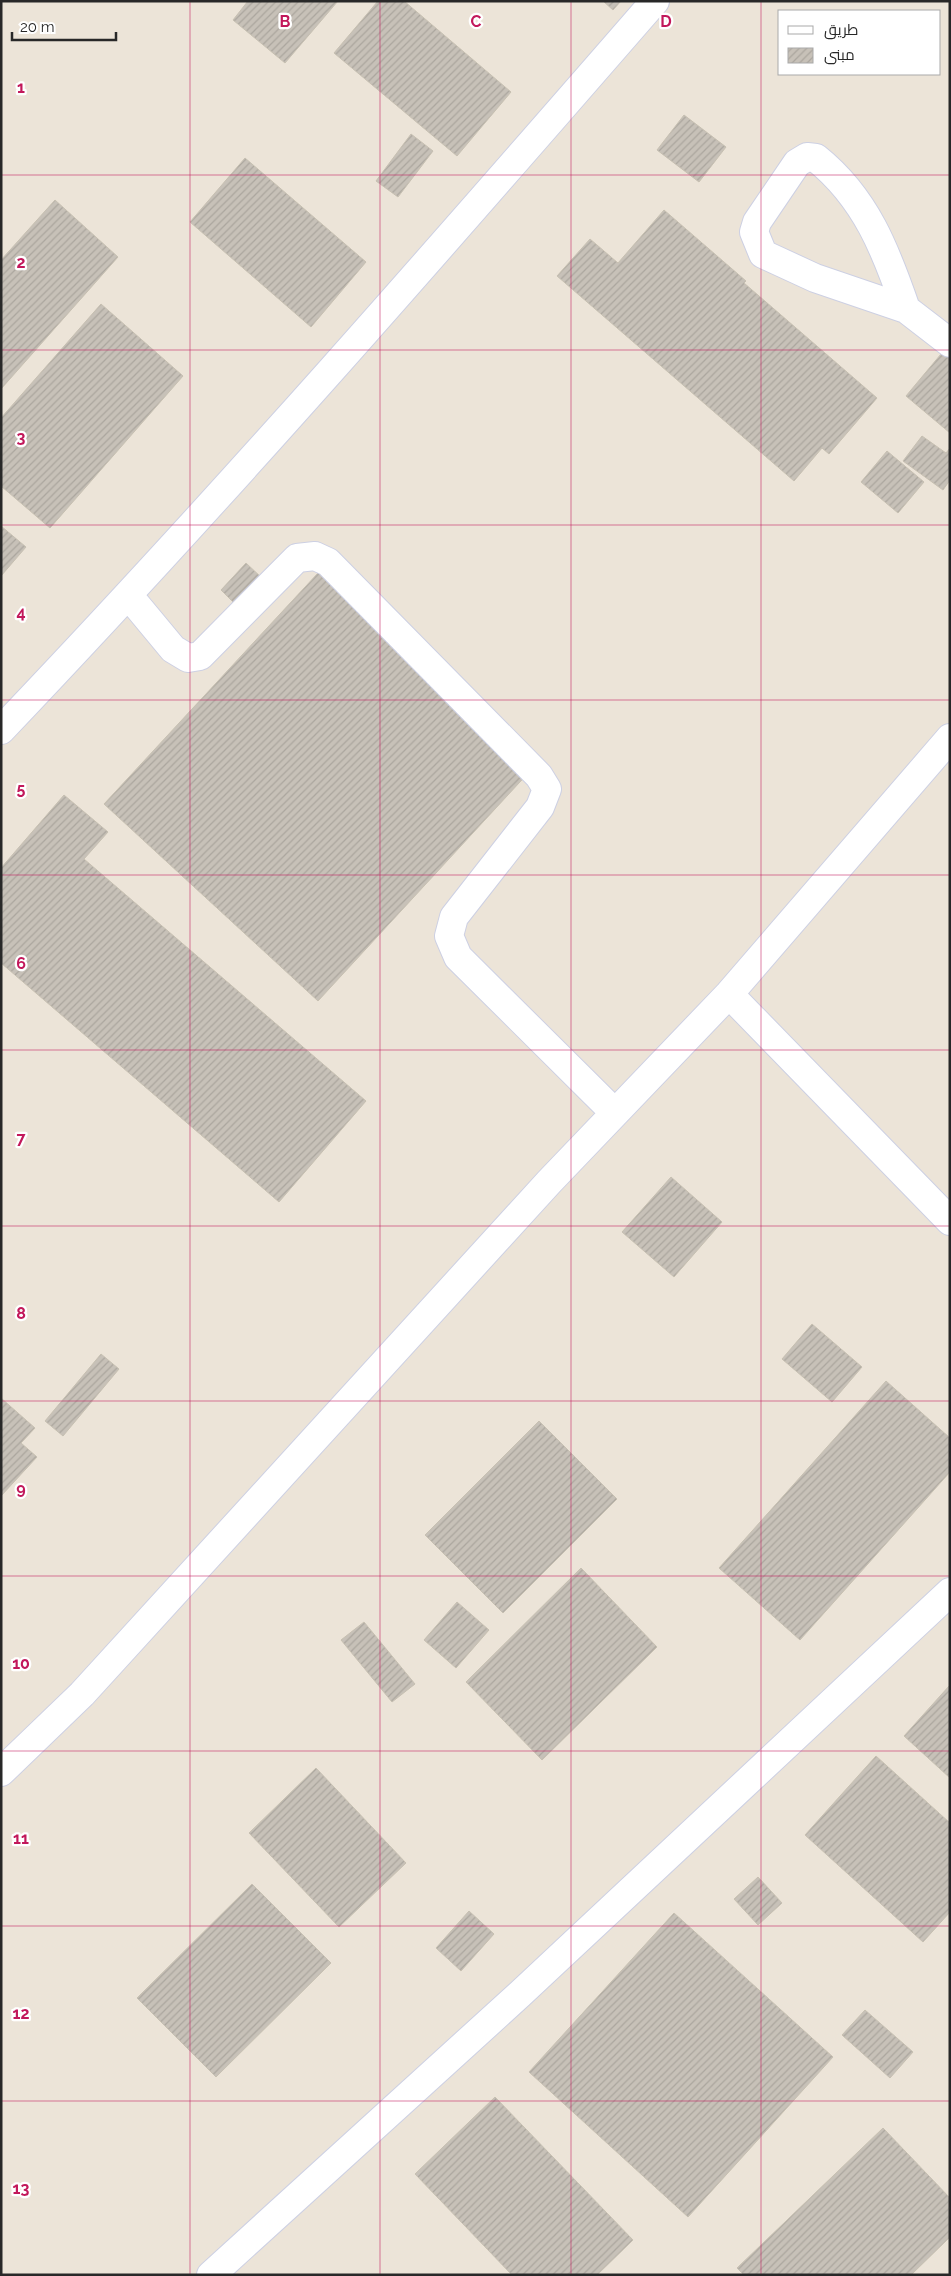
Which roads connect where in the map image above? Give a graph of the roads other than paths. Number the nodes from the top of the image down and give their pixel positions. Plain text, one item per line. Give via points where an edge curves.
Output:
1 (655, 1) edge
2 (906, 309) junction
3 (950, 343) edge
4 (129, 596) junction
5 (1, 730) edge
6 (950, 738) edge
7 (729, 994) junction
8 (615, 1113) junction
9 (950, 1221) edge
10 (950, 1592) edge
11 (1, 1772) edge
12 (211, 2275) edge

1 - 4 street via 424,267
2 - 2 street via 888,257 866,212 816,158 807,156 798,163 757,222 754,232 763,254 815,278
2 - 3 street
4 - 5 street
4 - 8 street via 173,649 188,658 200,656 297,558 315,556 328,562 539,776 547,789 540,807 454,917 449,936 458,957
6 - 7 street
7 - 8 street
7 - 9 street
8 - 11 street via 82,1694
10 - 12 street via 520,1994

